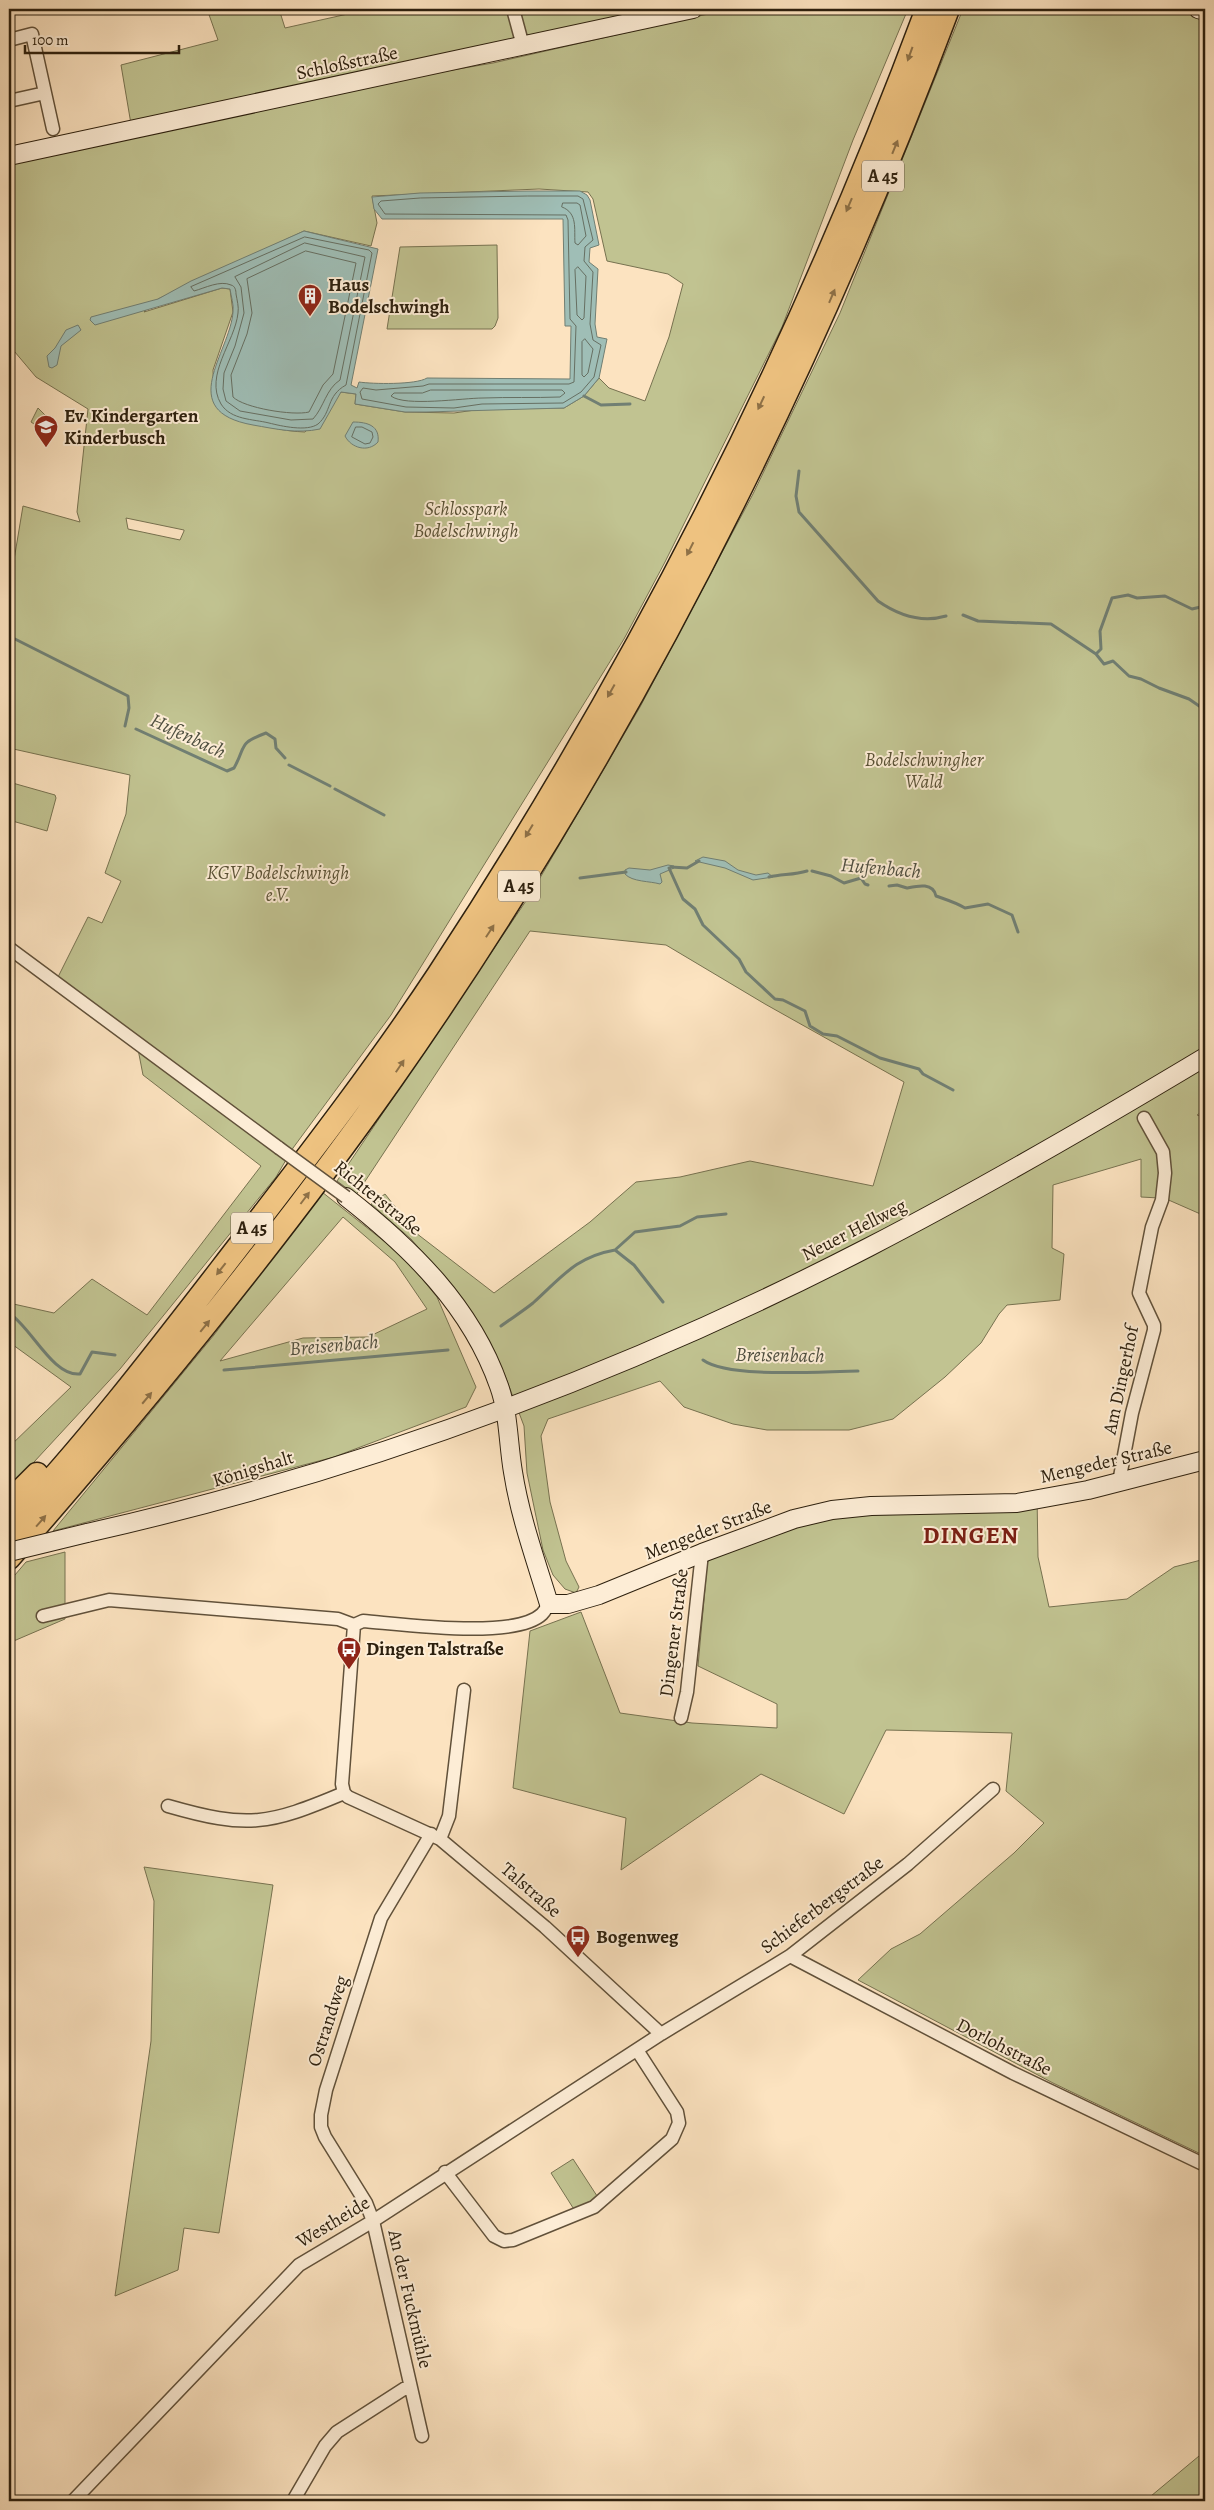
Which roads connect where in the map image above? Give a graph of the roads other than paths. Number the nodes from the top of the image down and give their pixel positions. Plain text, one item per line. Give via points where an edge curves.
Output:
1 (513, 9) edge
2 (693, 9) edge
3 (927, 9) edge
4 (948, 9) edge
5 (1198, 9) edge
6 (1205, 11) edge
7 (9, 40) edge
8 (522, 46) junction
9 (45, 93) junction
10 (9, 100) edge
11 (53, 128) dead end
12 (9, 156) edge
13 (803, 336) junction
14 (790, 363) junction
15 (9, 948) edge
16 (1205, 1057) edge
17 (1144, 1118) dead end
18 (346, 1197) joint
19 (158, 1351) junction
20 (506, 1409) junction
21 (1205, 1460) edge
22 (1120, 1482) junction
23 (9, 1502) edge
24 (9, 1526) edge
25 (9, 1552) edge
26 (702, 1553) junction
27 (9, 1558) edge
28 (549, 1604) junction
29 (43, 1616) dead end
30 (354, 1625) junction
31 (464, 1690) dead end
32 (681, 1718) dead end
33 (993, 1789) dead end
34 (344, 1793) junction
35 (168, 1806) dead end
36 (435, 1836) junction
37 (790, 1956) junction
38 (661, 2034) junction
39 (637, 2050) junction
40 (1205, 2165) edge
41 (444, 2172) junction
42 (373, 2221) junction
43 (410, 2385) junction
44 (422, 2436) dead end
45 (73, 2501) edge
46 (293, 2501) edge

1 - 8 street
2 - 8 street, Schloßstraße
3 -> 13 highway, A 45
13 -> 4 highway, A 45 via 889,161
5 - 6 street
7 - 9 street via 32,34
8 - 12 street, Schloßstraße
9 - 10 street
9 - 11 street
13 - 14 highway, A 45
14 -> 19 highway, A 45 via 683,562 528,835 437,976 347,1106
27 -> 14 highway, A 45 via 169,1372 264,1253 360,1123 451,991 540,853 645,674 729,515
15 - 18 street, Richterstraße, bridge
16 - 20 street, Neuer Hellweg via 1041,1153 868,1248 696,1330
17 - 22 street, Am Dingerhof via 1162,1152 1164,1187 1139,1293 1154,1330 1130,1421
18 - 20 street, Richterstraße via 391,1233 425,1265 447,1292 491,1366
19 - 23 highway via 133,1368 71,1439
19 - 24 highway, A 45
20 - 25 street, Königshalt, bridge via 228,1500
20 - 28 street, Richterstraße via 513,1472
21 - 22 street, Mengeder Straße
22 - 26 street, Mengeder Straße via 1017,1503 871,1506 832,1510 794,1519
26 - 28 street, Mengeder Straße via 599,1595 568,1604
26 - 32 street, Dingener Straße via 689,1683
28 - 30 street via 542,1614 527,1621 477,1629 363,1621
29 - 30 street via 109,1600 338,1620
30 - 34 street via 342,1784
31 - 36 street via 449,1816
33 - 37 street, Schieferbergstraße via 901,1870
34 - 35 street via 268,1820 218,1820
34 - 36 street, Talstraße
36 - 38 street, Talstraße via 545,1927
36 - 42 street, Ostrandweg via 381,1918 326,2090 321,2115 325,2137 366,2203
37 - 38 street, Schieferbergstraße
37 - 40 street, Dorlohstraße via 1012,2073
38 - 39 street, Westheide
39 - 41 street, Westheide
39 - 41 street via 677,2112 678,2128 672,2139 594,2207 528,2236 504,2241 494,2236
41 - 42 street, Westheide
42 - 43 street, An der Fuckmühle
42 - 45 street, Westheide via 299,2265
43 - 44 street, An der Fuckmühle
43 - 46 street, An der Fuckmühle via 336,2432

